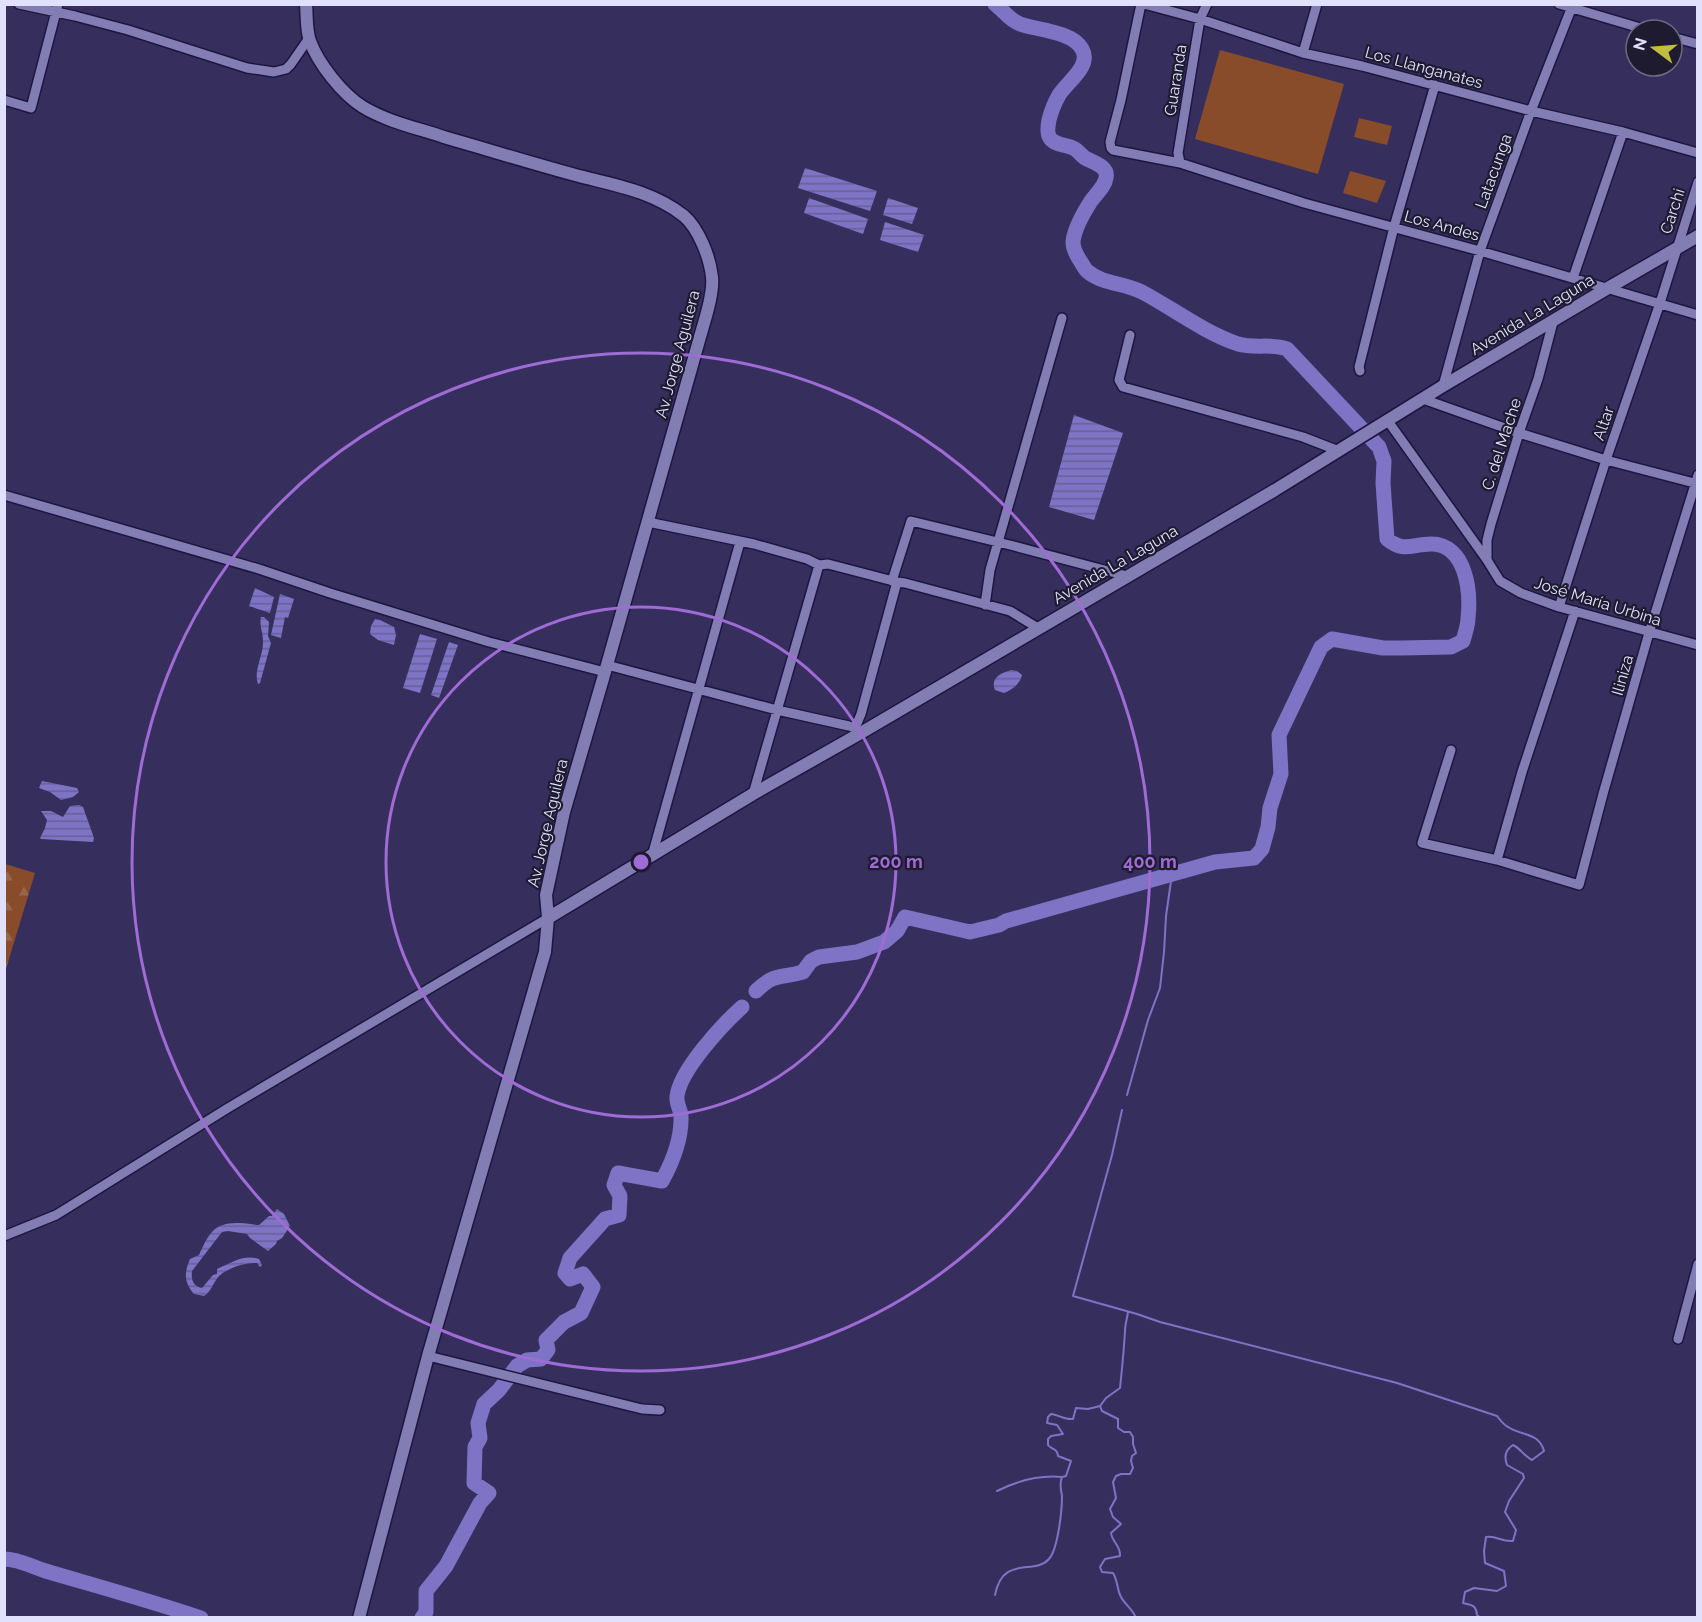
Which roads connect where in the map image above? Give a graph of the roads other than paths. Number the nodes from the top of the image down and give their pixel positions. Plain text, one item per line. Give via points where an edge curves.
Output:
1 (19, 4) edge
2 (306, 4) edge
3 (1142, 4) edge
4 (1207, 4) edge
5 (1317, 4) edge
6 (1559, 4) edge
7 (1572, 6) edge
8 (57, 9) edge
9 (1200, 19) junction
10 (1624, 23) edge
11 (309, 39) junction
12 (1303, 52) junction
13 (1435, 85) junction
14 (4, 100) edge
15 (1531, 111) junction
16 (1623, 132) junction
17 (1698, 153) edge
18 (1180, 163) junction
19 (1698, 182) edge
20 (1394, 227) junction
21 (1698, 236) edge
22 (1676, 249) junction
23 (1480, 251) junction
24 (1574, 278) junction
25 (1608, 288) junction
26 (1659, 303) junction
27 (1698, 315) edge
28 (1062, 318) dead end
29 (1553, 322) junction
30 (1130, 335) dead end
31 (1360, 371) dead end
32 (1443, 386) junction
33 (1423, 399) junction
34 (1383, 424) junction
35 (1519, 433) junction
36 (1340, 451) junction
37 (1606, 460) junction
38 (1696, 481) edge
39 (4, 495) edge
40 (648, 522) junction
41 (740, 542) junction
42 (999, 543) junction
43 (1487, 560) junction
44 (819, 565) junction
45 (1127, 576) junction
46 (894, 581) junction
47 (985, 605) junction
48 (1559, 607) junction
49 (1575, 611) junction
50 (1038, 628) junction
51 (1649, 633) junction
52 (1698, 645) edge
53 (606, 669) junction
54 (699, 690) junction
55 (777, 710) junction
56 (857, 731) junction
57 (1451, 750) dead end
58 (753, 794) junction
59 (652, 856) junction
60 (1497, 860) junction
61 (548, 918) junction
62 (4, 1236) edge
63 (1697, 1266) edge
64 (1678, 1339) dead end
65 (428, 1356) junction
66 (660, 1410) dead end
67 (359, 1617) edge

1 - 8 street
2 - 11 street, Av. Jorge Aguilera
3 - 9 street, Los Llanganates
3 - 18 street, Los Andes via 1110,146 1116,151
4 - 9 street, Guaranda
5 - 12 street
6 - 7 street
7 - 10 street
7 - 15 street, Latacunga
8 - 11 street via 247,68 274,72 286,69
8 - 14 street via 31,108
9 - 12 street, Los Llanganates
9 - 18 street, Guaranda via 1178,153
11 - 40 street, Av. Jorge Aguilera via 321,64 338,84 360,105 377,114 530,163 649,195 686,218 707,253 712,279 708,307
12 - 13 street, Los Llanganates
13 - 15 street, Los Llanganates
13 - 20 street
15 - 16 street, Los Llanganates
15 - 23 street, Latacunga
16 - 17 street, Los Llanganates
16 - 24 street
18 - 20 street, Los Andes
19 - 22 street, Carchi
20 - 23 street, Los Andes
20 - 31 street
21 - 22 street, Avenida La Laguna
22 - 25 street, Avenida La Laguna
22 - 26 street, Altar
23 - 24 street, Los Andes
23 - 32 street, Latacunga
24 - 25 street, Los Andes
25 - 26 street, Los Andes
25 - 29 street, Avenida La Laguna
26 - 27 street, Los Andes
26 - 37 street, Altar
28 - 42 street
29 - 32 street, Avenida La Laguna
29 - 35 street, C. del Mache
30 - 36 street via 1119,380 1123,387
32 - 33 street, Avenida La Laguna
33 - 34 street, Avenida La Laguna
33 - 35 street
34 - 36 street, Avenida La Laguna
34 - 43 street
35 - 37 street
35 - 43 street, C. del Mache via 1487,540
36 - 45 street, Avenida La Laguna
37 - 38 street
37 - 48 street, Altar
38 - 51 street, Iliniza
39 - 53 street via 259,569 489,642
40 - 41 street
40 - 53 street, Av. Jorge Aguilera
41 - 44 street
41 - 54 street
42 - 45 street
42 - 46 street via 910,521
42 - 47 street
43 - 48 street, José María Urbina via 1500,581
44 - 46 street
44 - 55 street
45 - 50 street, Avenida La Laguna
46 - 47 street
46 - 56 street
47 - 50 street via 1010,611
48 - 49 street, José María Urbina
49 - 51 street, José María Urbina
49 - 60 street
50 - 56 street, Avenida La Laguna
51 - 52 street, José María Urbina
51 - 60 street, Iliniza via 1579,885
53 - 54 street
53 - 61 street, Av. Jorge Aguilera via 564,812 546,895
54 - 55 street
54 - 59 street
55 - 56 street
55 - 58 street
56 - 58 street, Avenida La Laguna
57 - 60 street via 1422,843
58 - 59 street, Avenida La Laguna
59 - 61 street, Avenida La Laguna
61 - 62 street via 56,1215
61 - 65 street, Av. Jorge Aguilera via 545,952
63 - 64 street
65 - 66 street via 642,1409
65 - 67 street, Av. Jorge Aguilera

